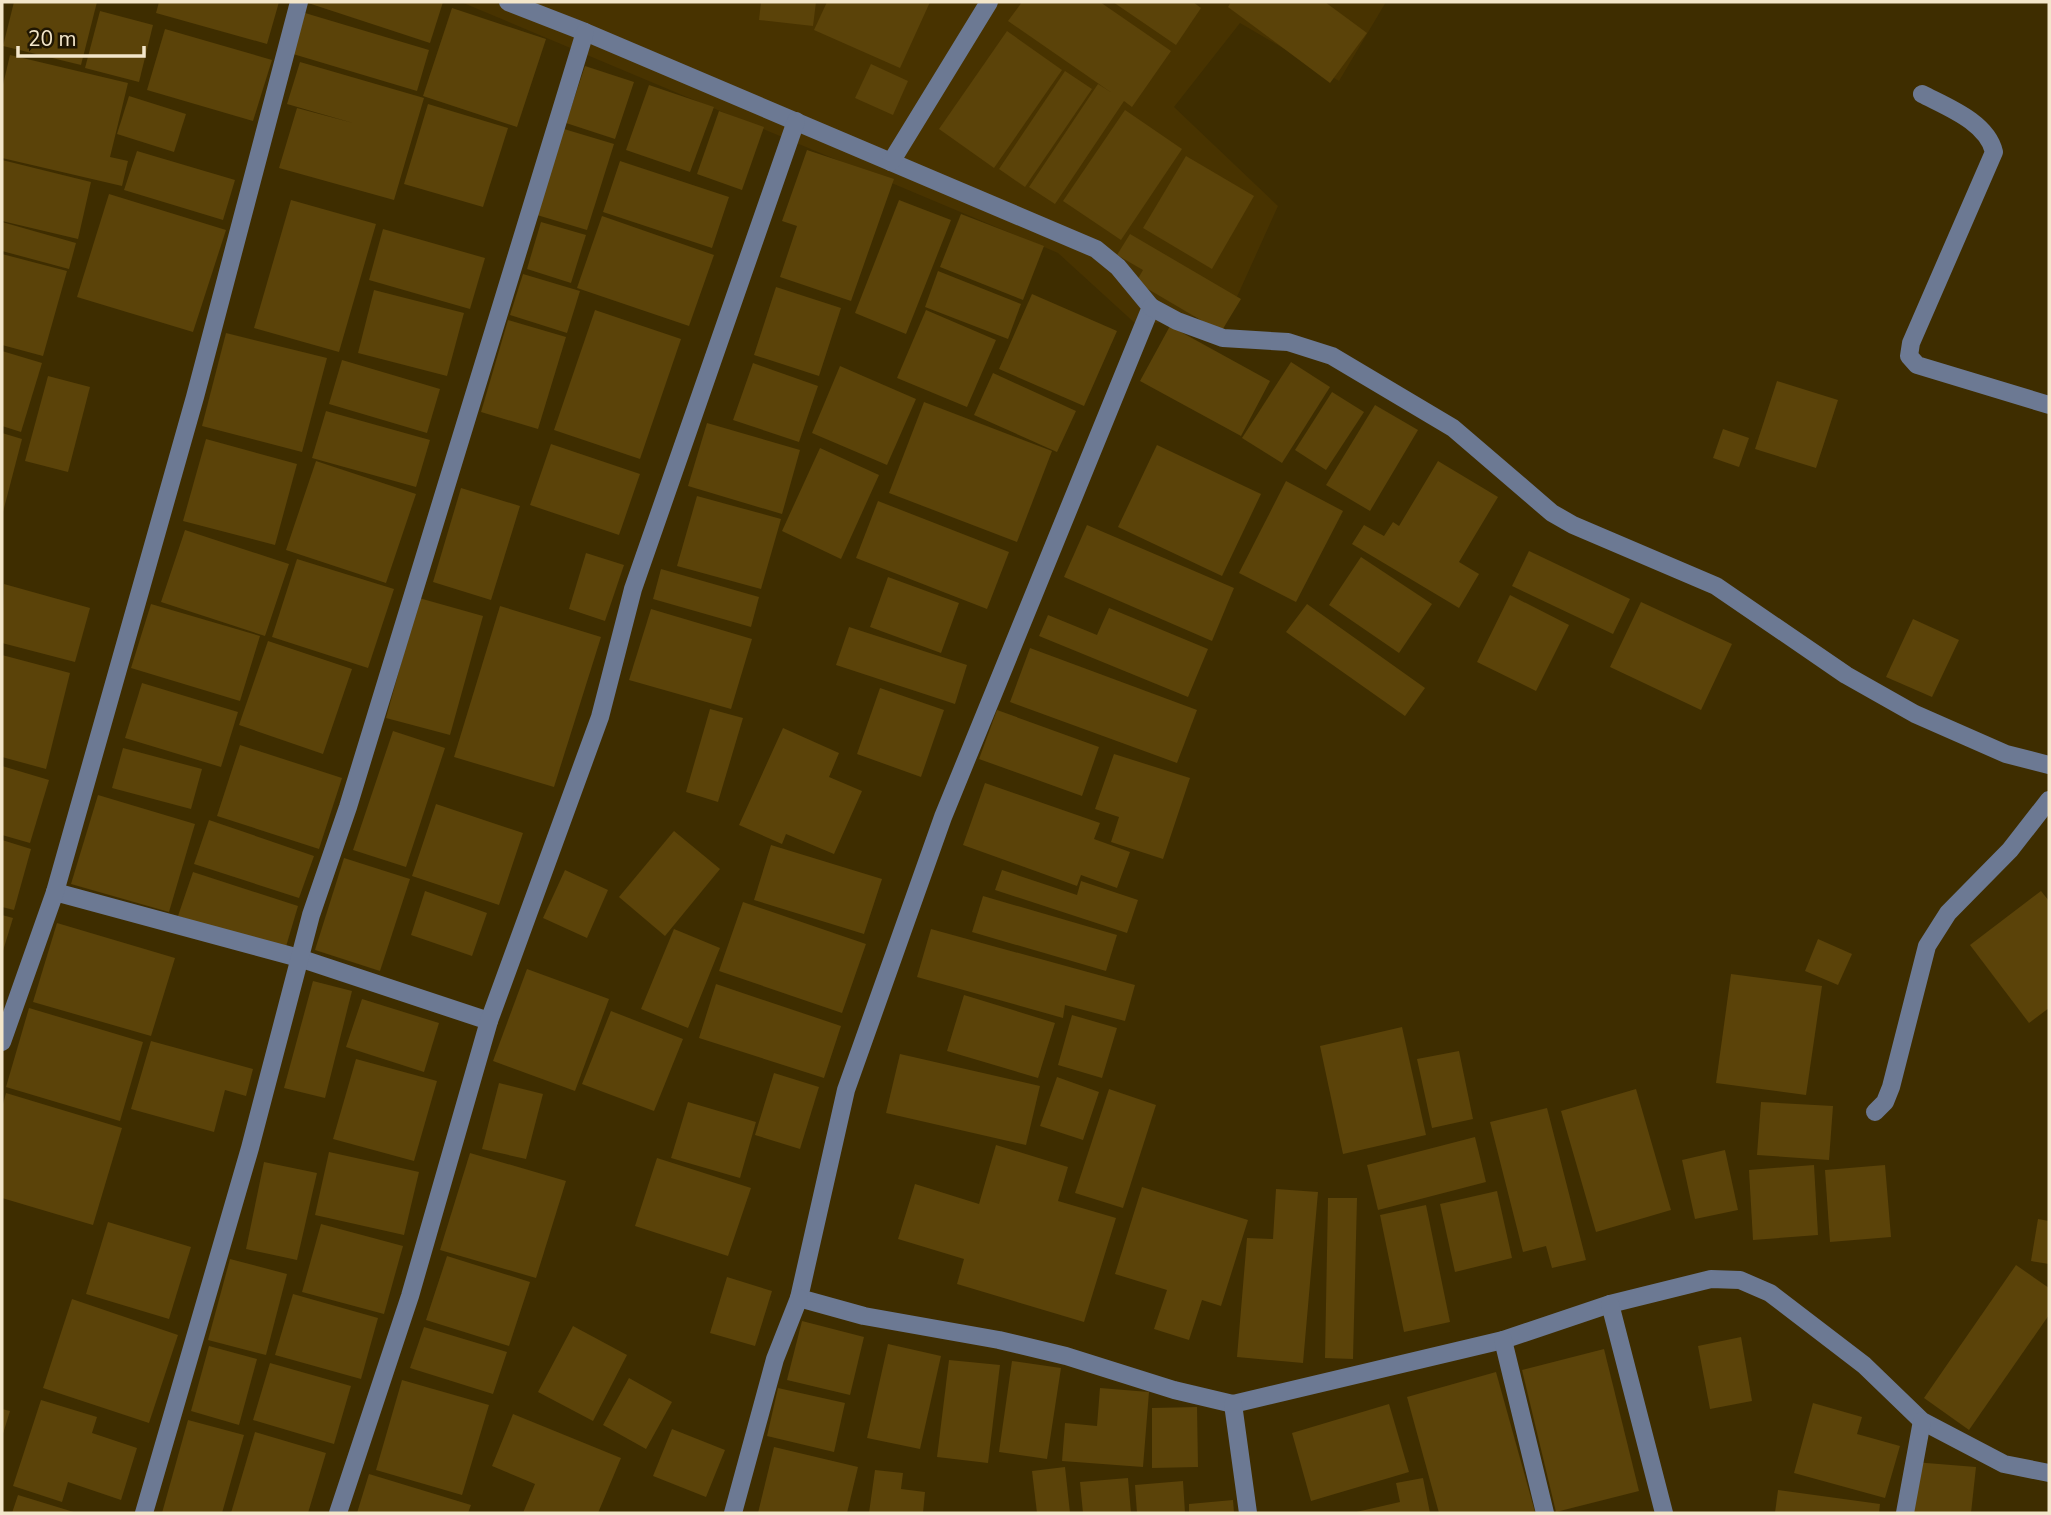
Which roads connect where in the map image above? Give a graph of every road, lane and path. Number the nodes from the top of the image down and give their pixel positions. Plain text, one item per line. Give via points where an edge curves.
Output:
1 (299, 2) edge
2 (508, 2) edge
3 (989, 2) edge
4 (585, 32) junction
5 (1922, 94) dead end
6 (796, 121) junction
7 (891, 162) junction
8 (1151, 307) junction
9 (2049, 405) edge
10 (2049, 765) edge
11 (2049, 800) edge
12 (55, 892) junction
13 (299, 958) junction
14 (489, 1021) junction
15 (2, 1042) edge
16 (1875, 1112) dead end
17 (799, 1298) junction
18 (1609, 1304) junction
19 (1503, 1340) junction
20 (1233, 1404) junction
21 (1922, 1421) junction
22 (2049, 1473) edge
23 (144, 1513) edge
24 (338, 1513) edge
25 (733, 1513) edge
26 (1248, 1513) edge
27 (1545, 1513) edge
28 (1664, 1513) edge
29 (1905, 1513) edge

1 - 12 street via 195,397
2 - 4 street
3 - 7 street
4 - 6 street
4 - 13 street
5 - 9 street via 1974,124 1994,152 1909,356 1917,365
6 - 7 street
6 - 14 street via 633,589 600,717
7 - 8 street via 1096,249 1118,267
8 - 10 street via 1223,338 1288,342 1332,356 1453,428 1562,519 1716,586 1846,676 1915,714 1995,749
8 - 17 street via 943,817 846,1090
11 - 16 street via 2010,850 1948,913 1927,946 1892,1087
12 - 13 street
12 - 15 street
13 - 14 street
13 - 23 street via 250,1148
14 - 24 street via 410,1296
17 - 20 street via 864,1316 1066,1356
17 - 25 street via 775,1359
18 - 19 street
18 - 21 street via 1712,1279 1740,1280 1770,1293 1864,1365
18 - 28 street
19 - 20 street
19 - 27 street
20 - 26 street
21 - 22 street via 2004,1464
21 - 29 street

